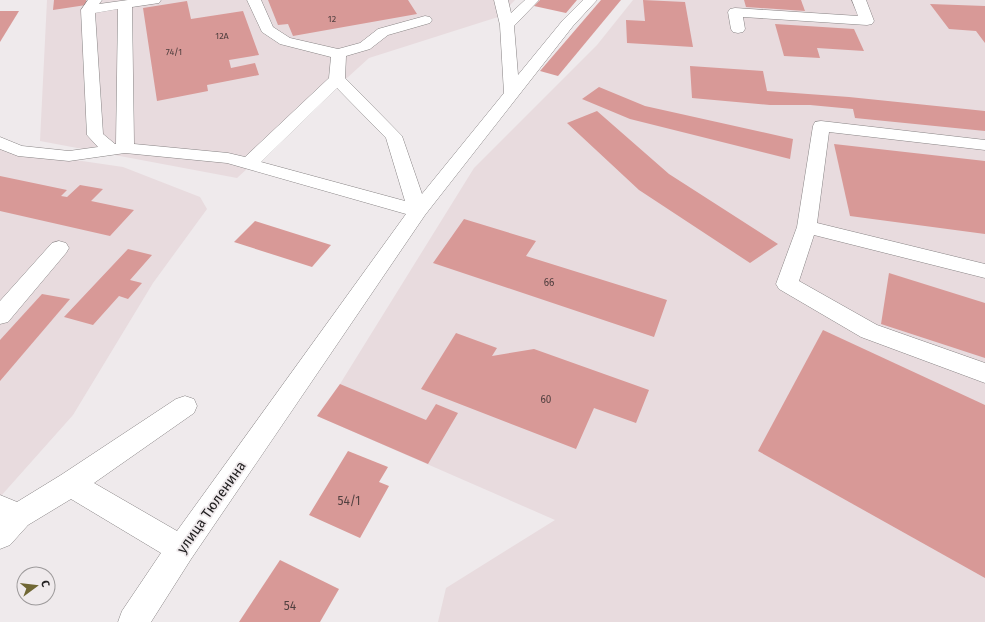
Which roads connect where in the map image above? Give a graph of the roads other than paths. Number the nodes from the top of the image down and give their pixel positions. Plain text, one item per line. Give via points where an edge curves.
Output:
1 (154, 0) edge
2 (254, 0) edge
3 (502, 0) edge
4 (532, 0) edge
5 (590, 0) edge
6 (858, 0) edge
7 (91, 5) edge
8 (126, 5) junction
9 (424, 20) dead end
10 (507, 25) junction
11 (738, 29) dead end
12 (339, 54) junction
13 (337, 79) junction
14 (512, 93) junction
15 (0, 142) edge
16 (985, 145) edge
17 (118, 149) junction
18 (248, 164) junction
19 (418, 211) junction
20 (807, 227) junction
21 (59, 248) dead end
22 (985, 271) edge
23 (0, 316) edge
24 (985, 373) edge
25 (185, 406) dead end
26 (72, 484) junction
27 (6, 520) edge
28 (181, 549) junction
29 (133, 622) edge

1 - 8 street
2 - 12 street via 267,29 285,41
3 - 10 street
4 - 10 street
5 - 14 street, улица Тюленина via 568,22
6 - 11 street via 867,21 735,12
7 - 8 street
7 - 17 street via 95,135
8 - 17 street
9 - 12 street via 383,32 365,46
10 - 14 street
12 - 13 street
13 - 18 street
13 - 19 street via 394,136
14 - 19 street, улица Тюленина
15 - 17 street via 18,151 69,156
16 - 20 street via 821,126
17 - 18 street via 228,158
18 - 19 street
19 - 28 street, улица Тюленина
20 - 22 street
20 - 24 street via 787,284 869,331
21 - 23 street
25 - 26 street
26 - 27 street
26 - 28 street
28 - 29 street, улица Тюленина

